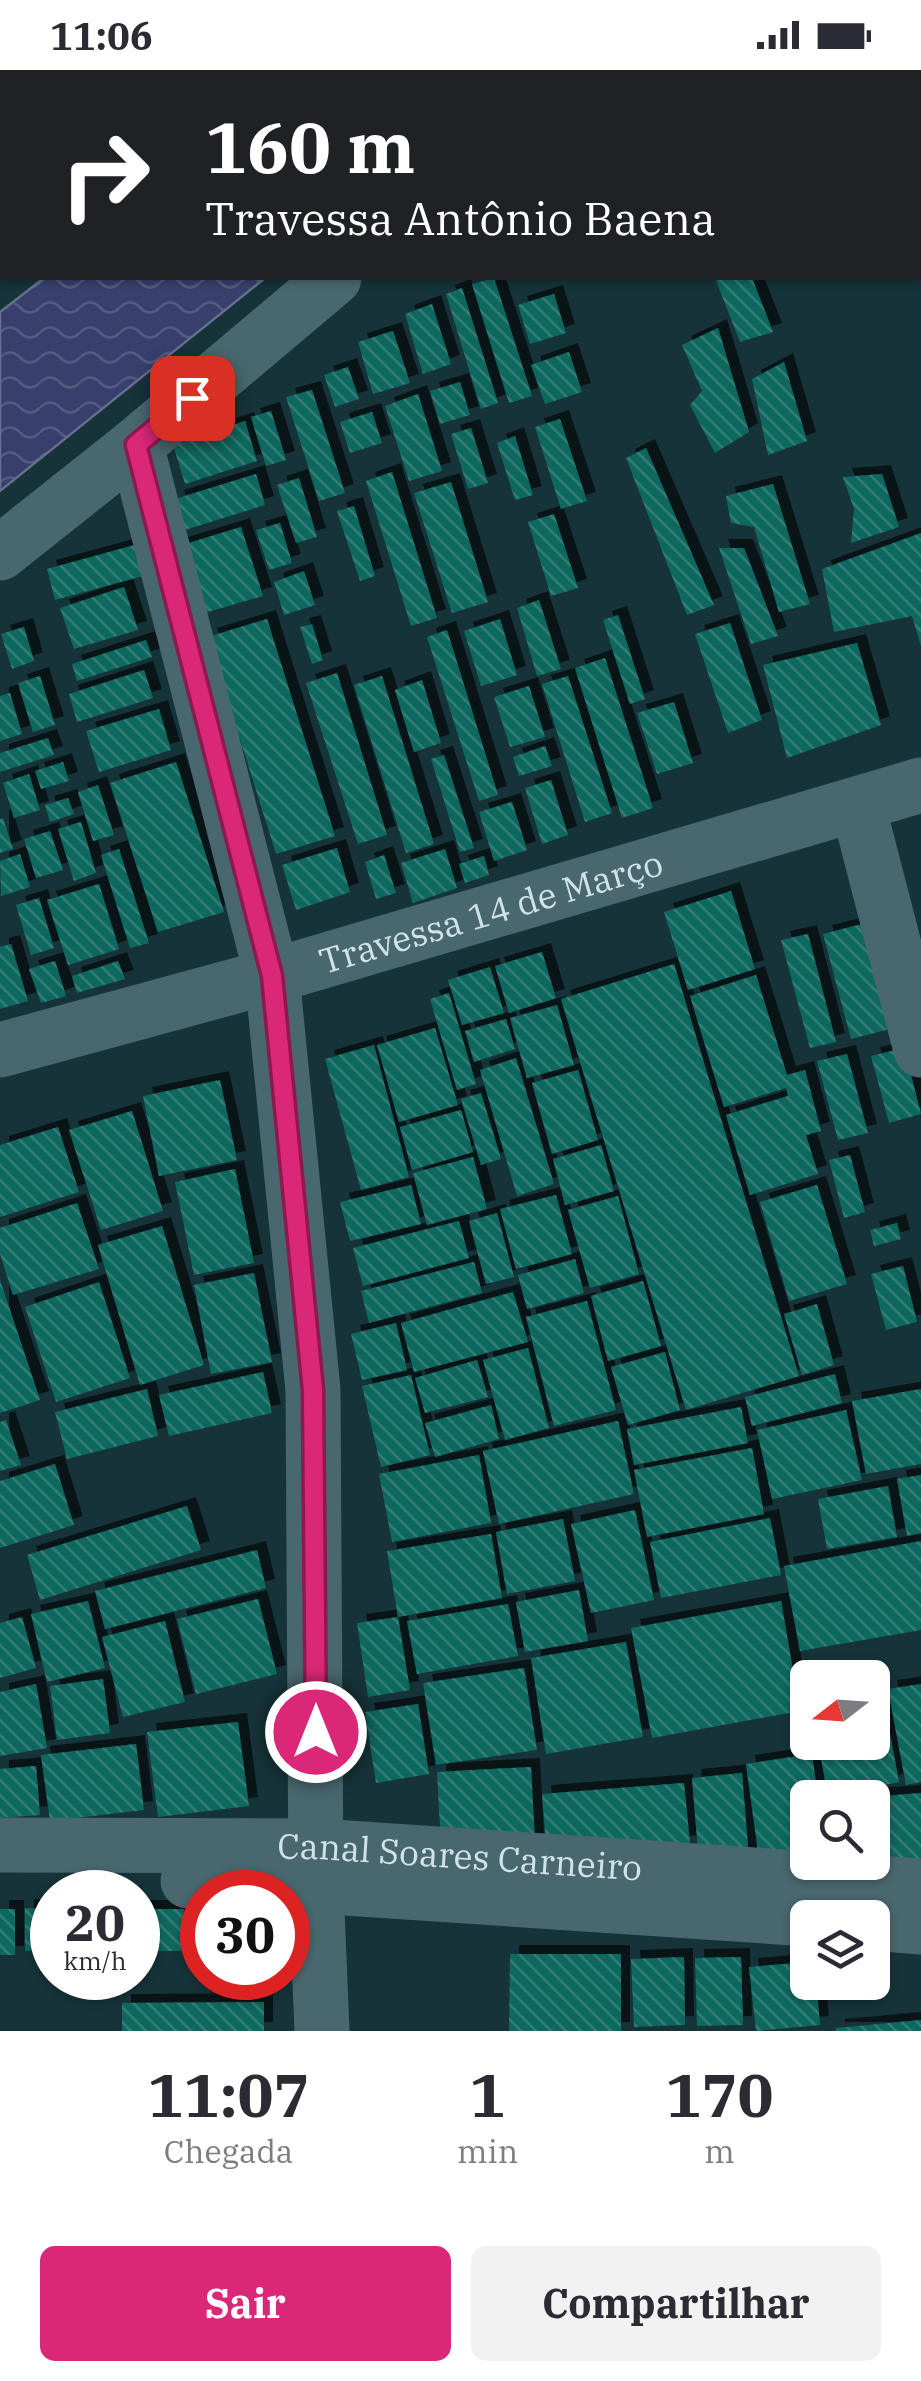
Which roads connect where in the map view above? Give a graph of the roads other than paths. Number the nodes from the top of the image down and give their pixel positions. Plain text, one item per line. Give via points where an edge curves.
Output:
1 (332, 280) edge
2 (136, 445) junction
3 (0, 553) edge
4 (921, 785) edge
5 (858, 806) junction
6 (272, 976) junction
7 (0, 1050) edge
8 (921, 1050) edge
9 (0, 1845) edge
10 (316, 1866) junction
11 (0, 1874) edge
12 (921, 1886) edge
13 (790, 1917) edge
14 (890, 1925) edge
15 (921, 1927) edge
16 (322, 2031) edge

1 - 2 street
2 - 3 street
2 - 6 street
4 - 5 street, Travessa 14 de Março
5 - 6 street, Travessa 14 de Março
5 - 8 street
6 - 7 street, Travessa 14 de Março
6 - 10 street via 313,1390
9 - 10 street, Canal Soares Carneiro
10 - 11 street, Canal Soares Carneiro
10 - 12 street, Canal Soares Carneiro
10 - 13 street, Canal Soares Carneiro
10 - 16 street
14 - 15 street

